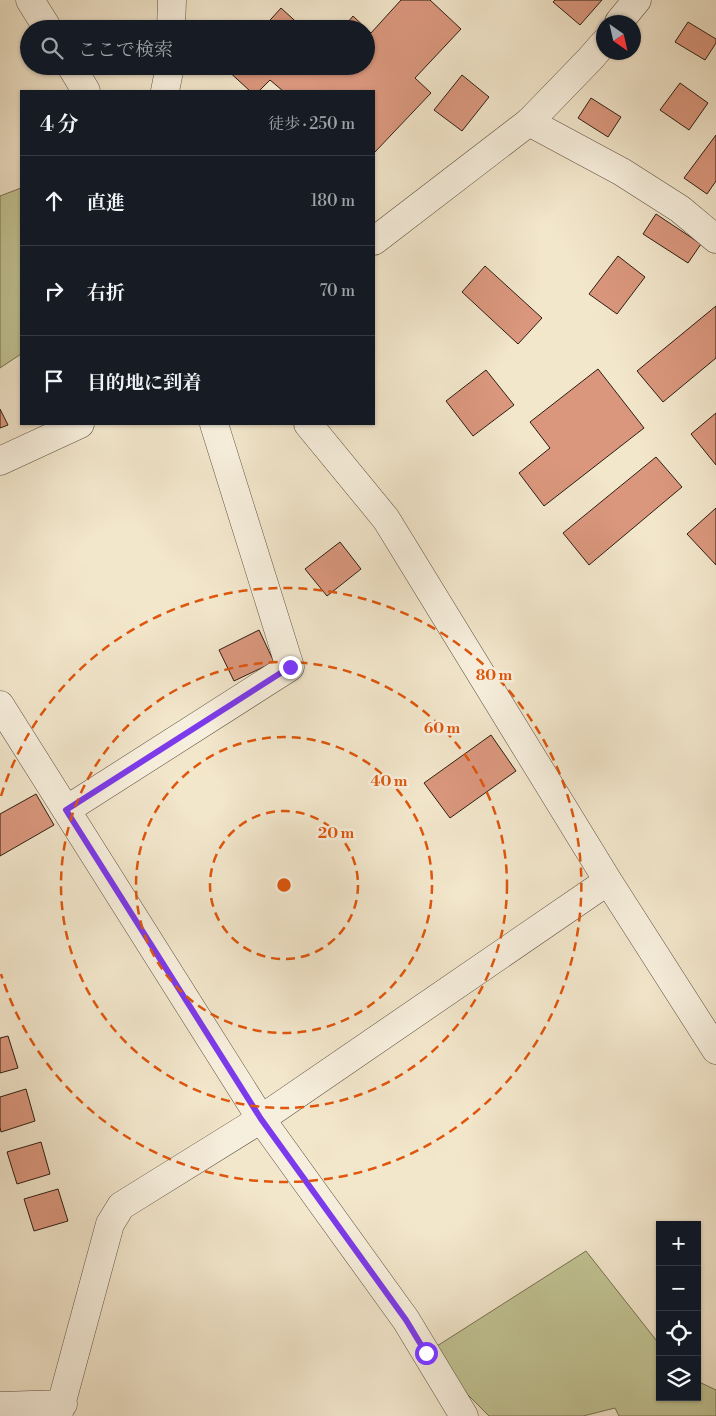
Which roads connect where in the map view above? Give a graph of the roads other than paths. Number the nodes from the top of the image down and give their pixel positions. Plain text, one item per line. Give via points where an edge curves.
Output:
1 (30, 0) edge
2 (172, 0) edge
3 (637, 0) edge
4 (625, 15) edge
5 (42, 20) edge
6 (171, 20) edge
7 (596, 53) edge
8 (76, 75) edge
9 (169, 75) edge
10 (85, 90) edge
11 (166, 90) edge
12 (529, 122) junction
13 (716, 239) edge
14 (375, 240) edge
15 (78, 425) edge
16 (214, 425) edge
17 (309, 425) edge
18 (0, 461) edge
19 (0, 705) edge
20 (66, 810) junction
21 (608, 881) junction
22 (716, 1050) edge
23 (261, 1119) junction
24 (0, 1406) edge
25 (64, 1412) edge
26 (464, 1416) edge

1 - 5 street
2 - 6 street
3 - 4 street
7 - 12 street
8 - 10 street
9 - 11 street
12 - 13 street via 622,172 680,209
12 - 14 street
15 - 18 street
16 - 20 street via 290,667
17 - 21 street via 386,519
19 - 20 street
20 - 23 street
21 - 22 street
21 - 23 street
23 - 25 street via 122,1206 110,1224
23 - 26 street via 406,1320
24 - 25 street

